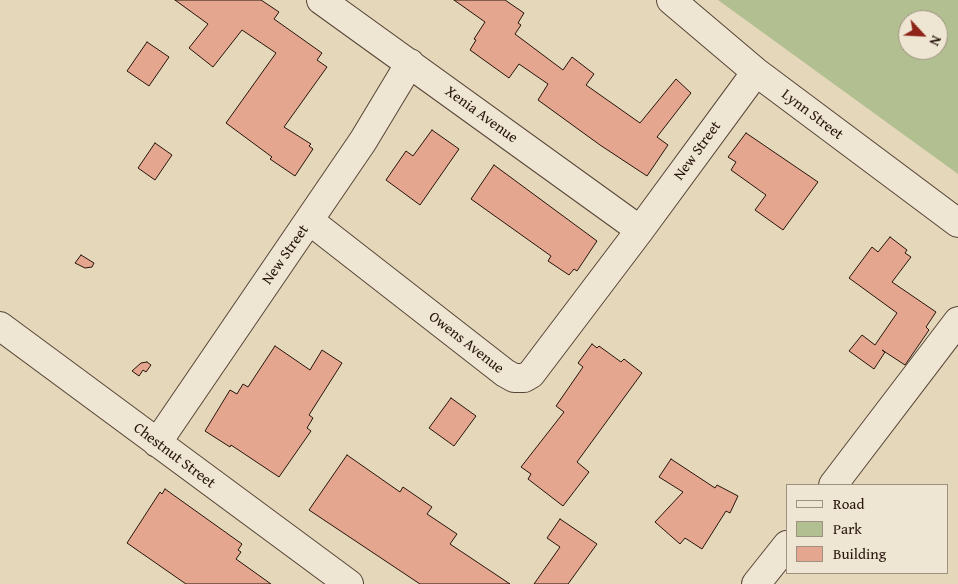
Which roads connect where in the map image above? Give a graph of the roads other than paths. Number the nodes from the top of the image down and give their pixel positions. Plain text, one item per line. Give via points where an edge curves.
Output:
1 (321, 0) edge
2 (672, 0) edge
3 (410, 63) junction
4 (756, 72) junction
5 (310, 221) junction
6 (958, 223) edge
7 (640, 230) junction
8 (958, 321) edge
9 (0, 326) edge
10 (157, 443) junction
11 (834, 484) edge
12 (786, 546) edge
13 (349, 584) edge
14 (756, 584) edge

1 - 3 street, Xenia Avenue
2 - 4 street, Lynn Street
3 - 5 street, New Street
3 - 7 street, Xenia Avenue
4 - 6 street, Lynn Street
4 - 7 street, New Street
5 - 7 street, Owens Avenue via 514,378 531,374
5 - 10 street, New Street
8 - 11 street
9 - 10 street, Chestnut Street
10 - 13 street, Chestnut Street
12 - 14 street

